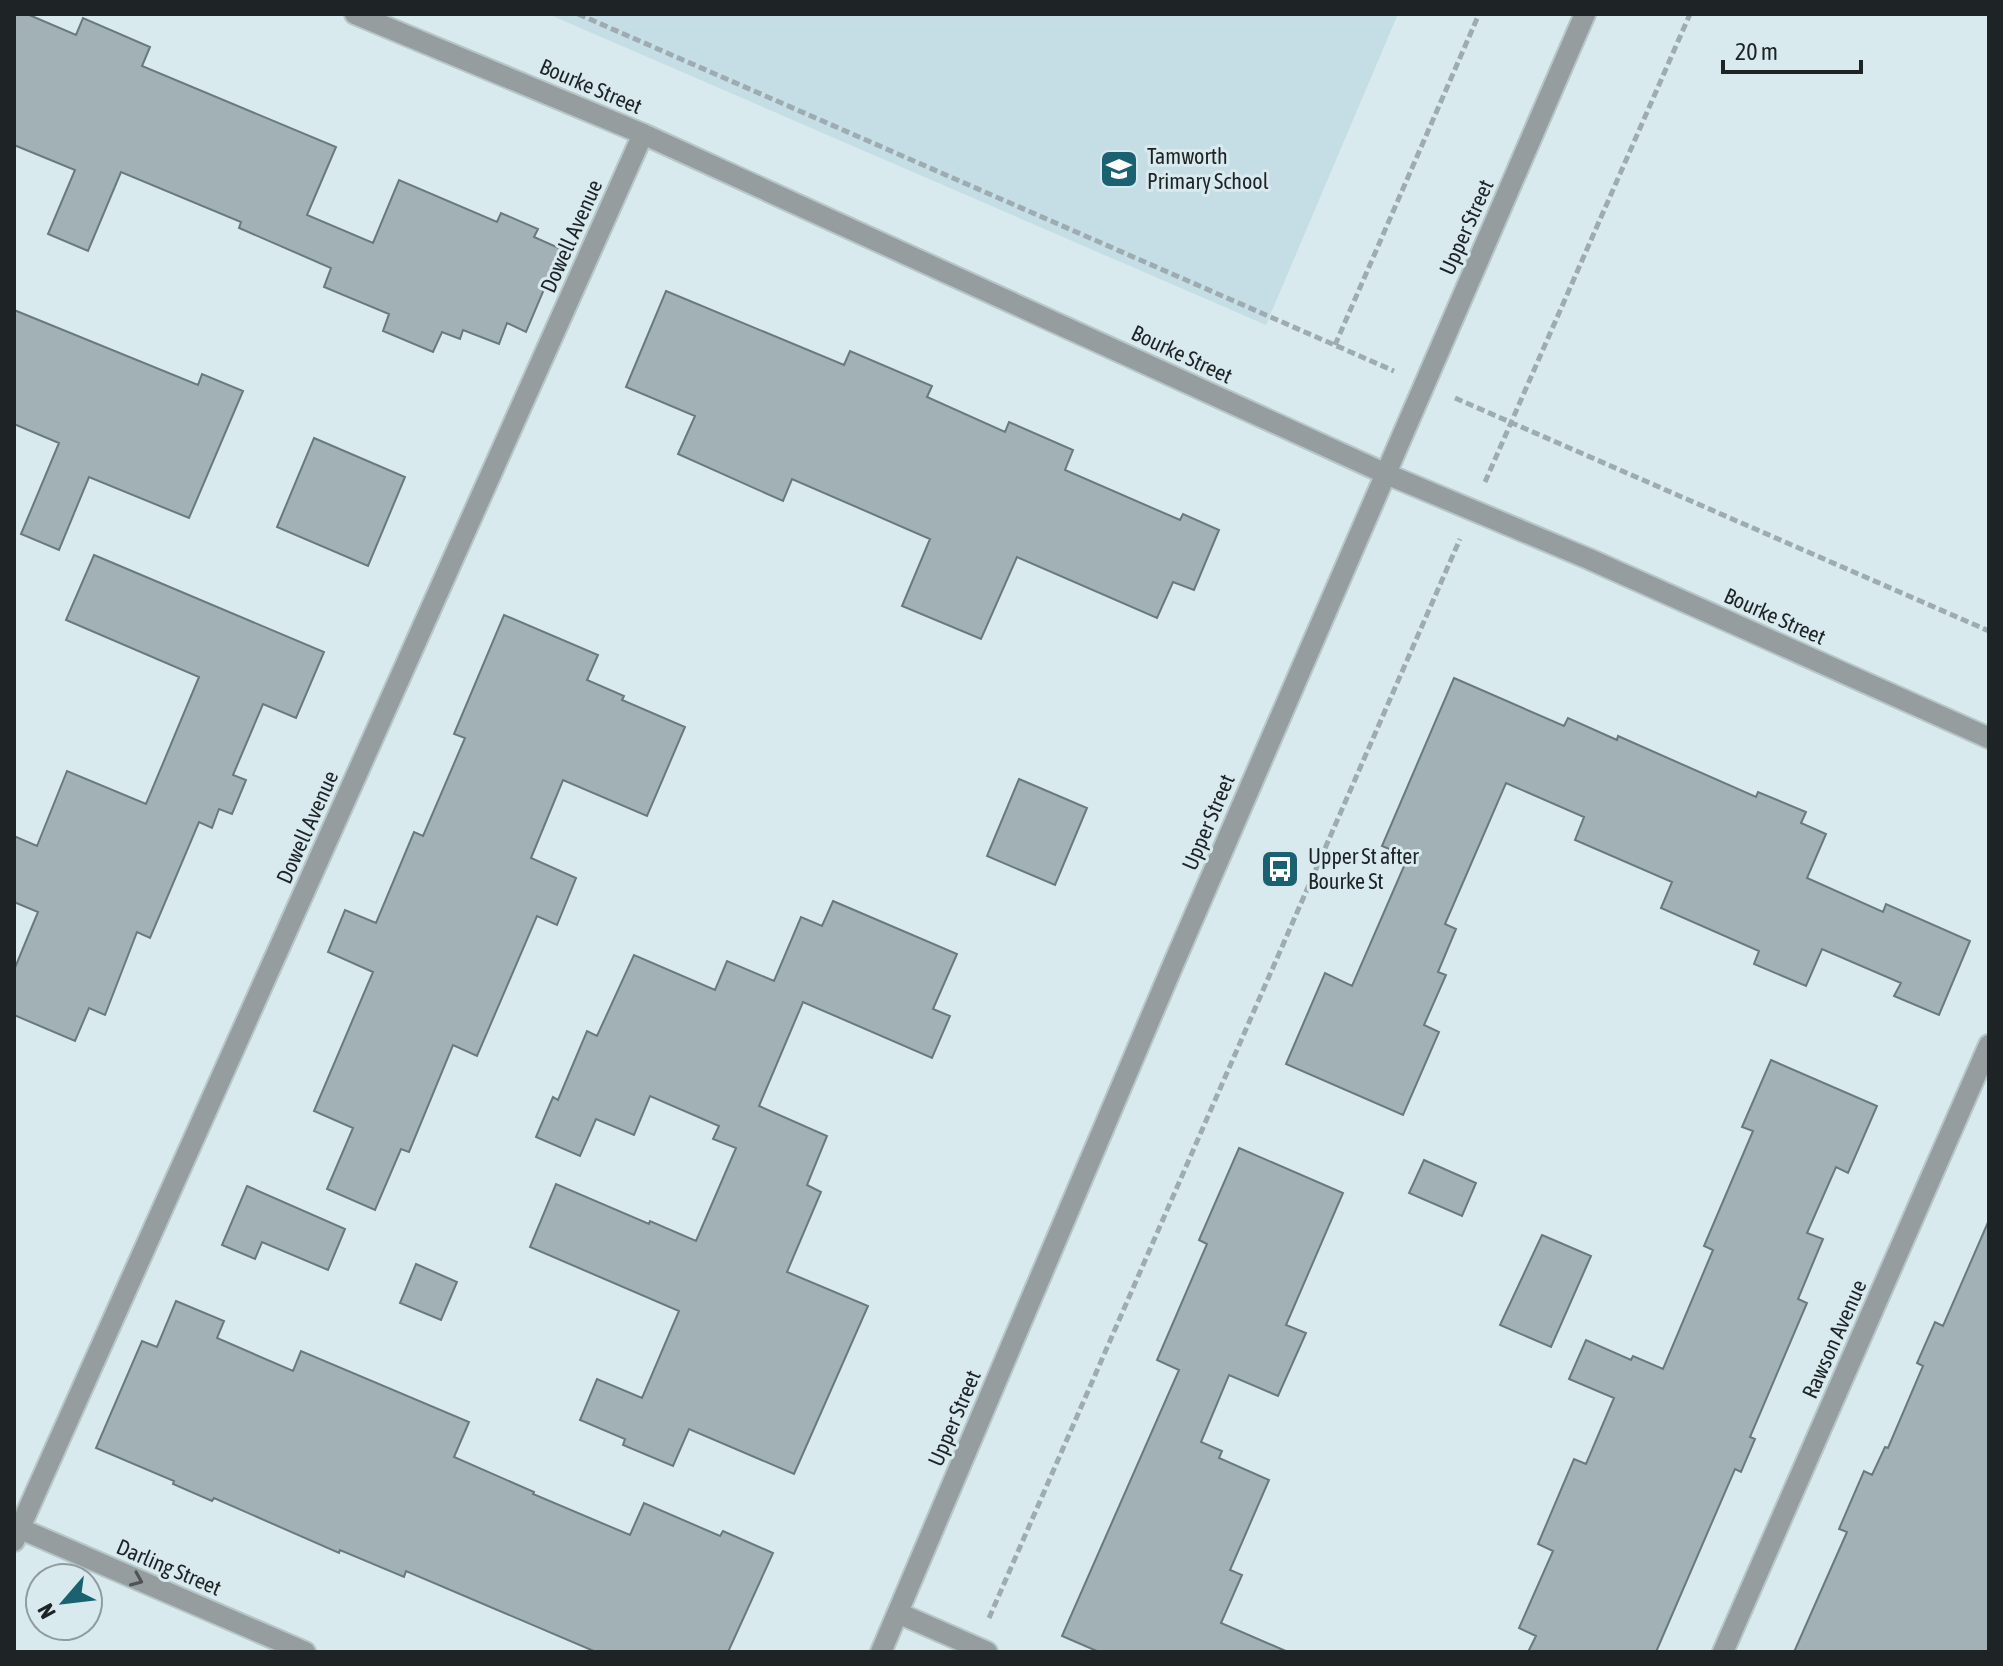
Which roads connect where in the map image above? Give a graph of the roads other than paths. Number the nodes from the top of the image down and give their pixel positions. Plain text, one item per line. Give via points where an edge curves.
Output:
1 (355, 14) edge
2 (1585, 14) edge
3 (643, 134) junction
4 (1384, 473) junction
5 (1989, 738) edge
6 (1989, 1045) edge
7 (16, 1532) edge
8 (898, 1613) junction
9 (981, 1650) edge
10 (305, 1652) edge
11 (881, 1652) edge
12 (1723, 1652) edge

1 - 3 street, Bourke Street
2 - 4 street, Upper Street
3 - 4 street, Bourke Street
3 - 7 street, Dowell Avenue
4 - 5 street, Bourke Street
4 - 8 street, Upper Street
6 - 12 street, Rawson Avenue
7 -> 10 street, Darling Street
8 - 9 street
8 - 11 street, Upper Street

